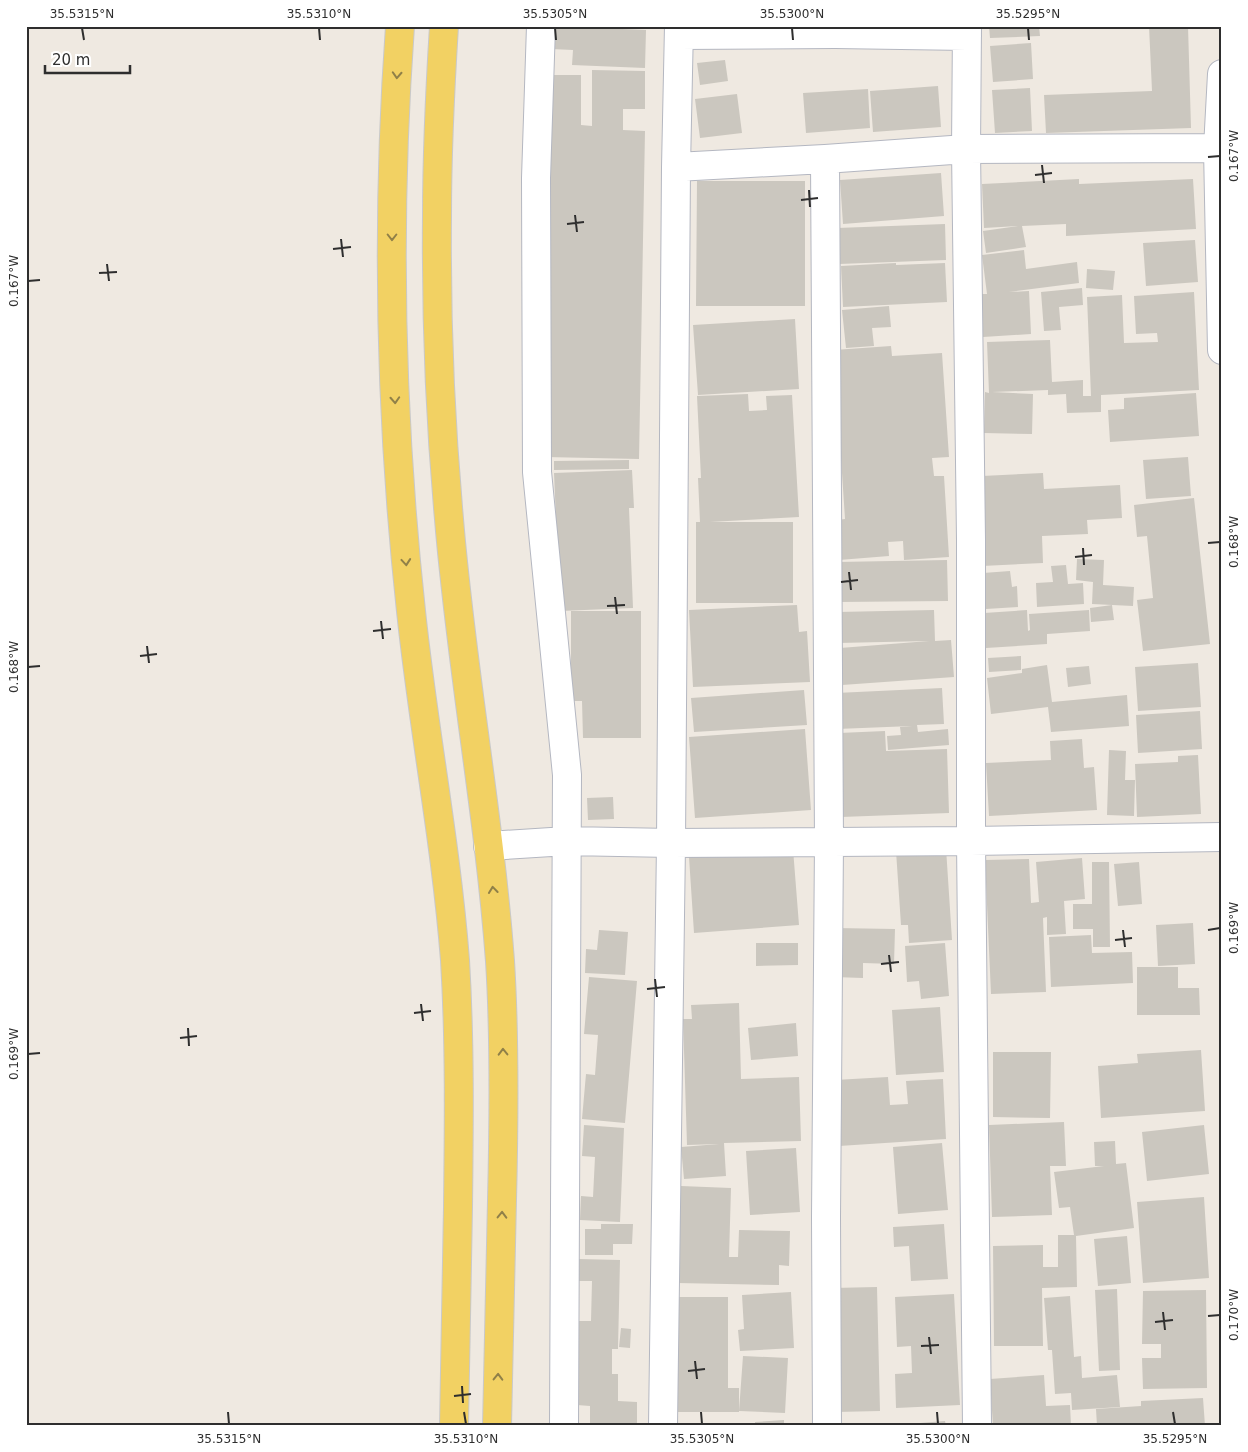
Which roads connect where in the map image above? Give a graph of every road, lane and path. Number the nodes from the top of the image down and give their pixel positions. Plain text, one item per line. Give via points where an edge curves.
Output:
1 (400, 26) edge
2 (444, 26) edge
3 (541, 26) edge
4 (835, 30) edge
5 (679, 31) edge
6 (967, 31) edge
7 (1222, 74) edge
8 (1220, 148) edge
9 (966, 149) junction
10 (825, 159) junction
11 (676, 167) junction
12 (1222, 350) edge
13 (1222, 837) edge
14 (568, 841) junction
15 (971, 841) junction
16 (829, 842) junction
17 (671, 843) junction
18 (488, 846) junction
19 (454, 1426) edge
20 (497, 1426) edge
21 (564, 1426) edge
22 (663, 1426) edge
23 (827, 1426) edge
24 (977, 1426) edge

1 -> 19 main road via 392,196 394,384 411,612 455,960 460,1098
2 - 18 main road via 436,216 441,420 459,623
3 - 14 street via 536,178 537,472 567,774
4 - 5 street
4 - 6 street
5 - 11 street
6 - 9 street
7 - 8 street
8 - 9 street
8 - 12 street
9 - 10 street
9 - 15 street
10 - 11 street
10 - 16 street
11 - 17 street
13 - 15 street
14 - 17 street
14 - 18 street
14 - 21 street
15 - 16 street
15 - 24 street
16 - 17 street
16 - 23 street
17 - 22 street
20 -> 18 main road via 503,1031

